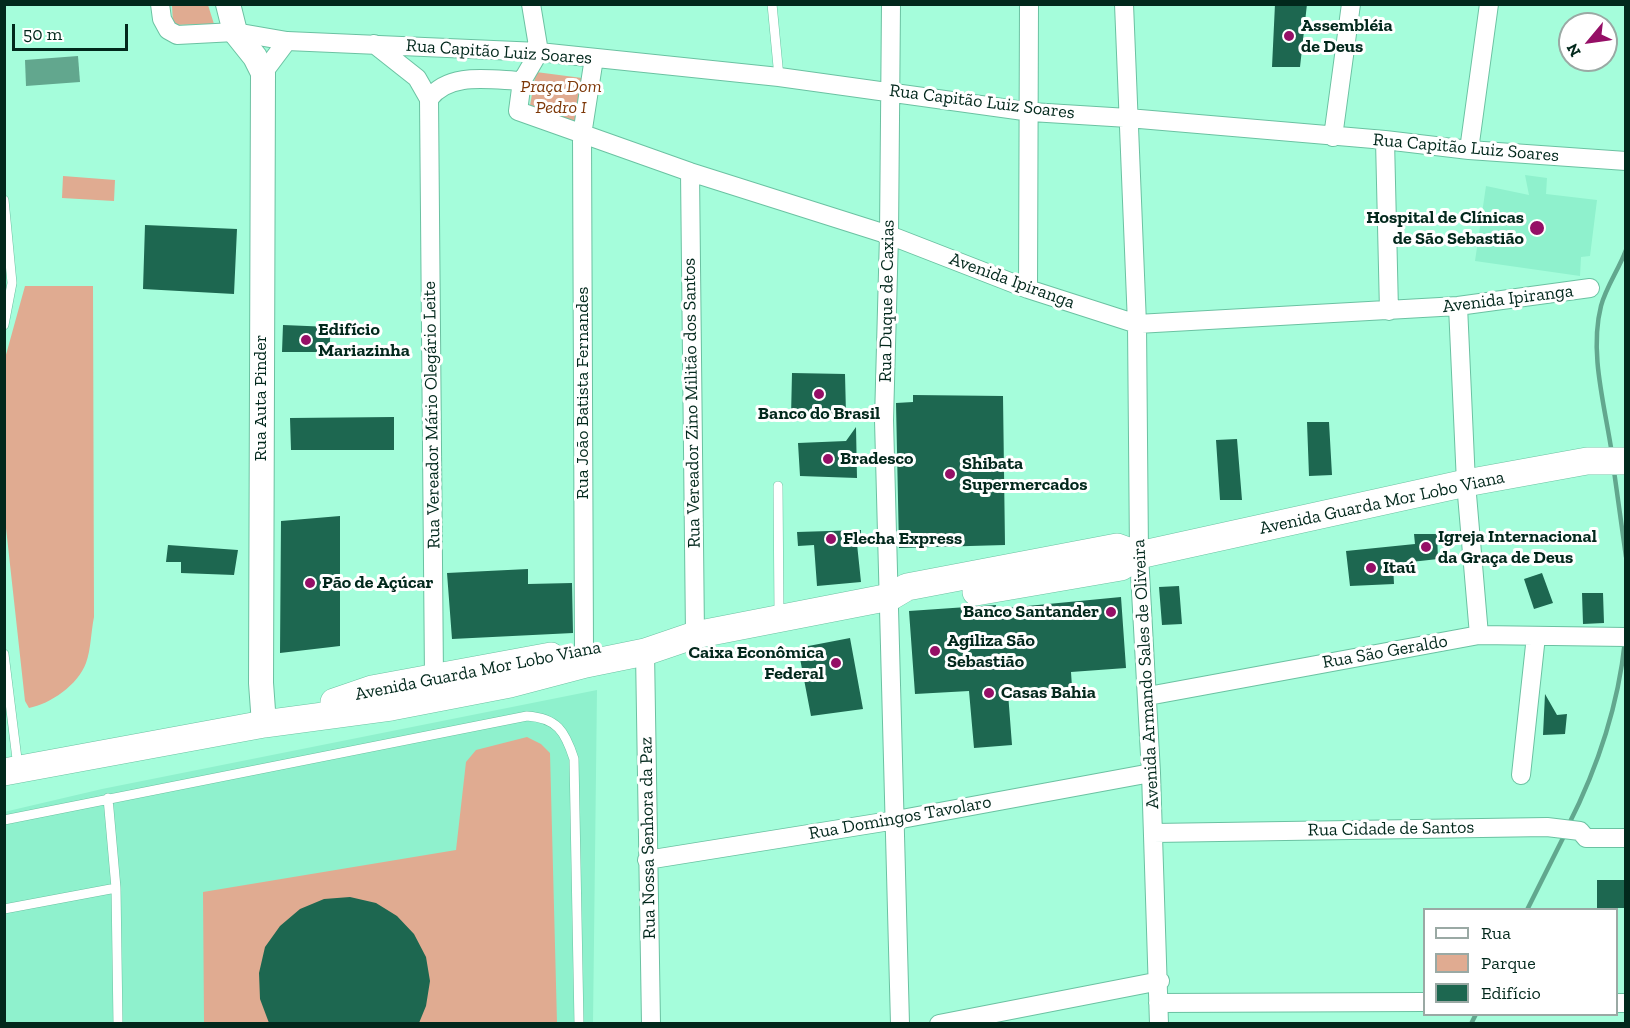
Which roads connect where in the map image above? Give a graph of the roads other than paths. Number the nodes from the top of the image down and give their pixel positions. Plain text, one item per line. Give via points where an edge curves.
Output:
1 (160, 4) edge
2 (228, 4) edge
3 (531, 4) edge
4 (772, 4) edge
5 (891, 4) edge
6 (1029, 4) edge
7 (1124, 4) edge
8 (1351, 4) edge
9 (1489, 4) edge
10 (235, 32) junction
11 (287, 41) junction
12 (375, 44) junction
13 (539, 52) junction
14 (594, 58) junction
15 (262, 73) junction
16 (779, 77) junction
17 (522, 81) junction
18 (889, 91) junction
19 (429, 99) junction
20 (1031, 112) junction
21 (1128, 118) junction
22 (582, 135) junction
23 (1333, 137) junction
24 (1385, 140) junction
25 (1469, 150) junction
26 (1626, 161) edge
27 (690, 172) junction
28 (4, 201) edge
29 (890, 235) junction
30 (1590, 288) dead end
31 (1028, 289) junction
32 (1458, 306) junction
33 (1389, 311) junction
34 (1137, 324) junction
35 (4, 325) edge
36 (1625, 444) edge
37 (1587, 460) junction
38 (1626, 461) edge
39 (1466, 483) junction
40 (778, 486) dead end
41 (1139, 555) junction
42 (890, 597) junction
43 (779, 617) junction
44 (694, 635) junction
45 (1479, 635) junction
46 (1536, 636) junction
47 (1626, 637) edge
48 (584, 650) junction
49 (645, 652) junction
50 (4, 654) edge
51 (434, 678) junction
52 (1148, 696) junction
53 (391, 707) junction
54 (264, 724) junction
55 (12, 771) edge
56 (1151, 773) junction
57 (1521, 776) dead end
58 (108, 798) junction
59 (4, 820) edge
60 (896, 820) junction
61 (1154, 833) junction
62 (1626, 838) edge
63 (647, 860) junction
64 (116, 888) junction
65 (4, 909) edge
66 (1160, 981) junction
67 (1423, 1002) edge
68 (1158, 1003) junction
69 (118, 1023) edge
70 (579, 1023) edge
71 (651, 1023) edge
72 (900, 1023) edge
73 (939, 1023) edge
74 (1159, 1023) edge

1 - 10 street, Rua Capitão Luiz Soares via 168,30 177,35
2 - 10 main road
3 - 13 street
4 - 16 lane
5 - 18 street, Rua Duque de Caxias
6 - 20 street
7 - 21 street, Avenida Armando Sales de Oliveira
8 - 23 street
9 - 25 street
10 - 11 street, Rua Capitão Luiz Soares
10 - 15 main road
11 - 12 street, Rua Capitão Luiz Soares
11 - 15 street
12 - 13 street, Rua Capitão Luiz Soares
12 - 19 street, Rua Capitão Luiz Soares via 417,78
13 - 14 street, Rua Capitão Luiz Soares
13 - 17 street, Avenida Ipiranga
14 - 16 street, Rua Capitão Luiz Soares
14 - 22 street, Rua João Batista Fernandes
15 - 54 main road, Rua Auta Pinder
16 - 18 street, Rua Capitão Luiz Soares
17 - 19 street, Rua Capitão Luiz Soares via 457,80 442,84
17 - 22 street, Avenida Ipiranga via 518,111
18 - 20 street, Rua Capitão Luiz Soares
18 - 29 street, Rua Duque de Caxias
19 - 51 street, Rua Vereador Mário Olegário Leite
20 - 21 street, Rua Capitão Luiz Soares
20 - 31 street
21 - 23 street, Rua Capitão Luiz Soares
21 - 34 street, Avenida Armando Sales de Oliveira
22 - 27 street, Avenida Ipiranga
22 - 48 street, Rua João Batista Fernandes
23 - 24 street, Rua Capitão Luiz Soares
24 - 25 street, Rua Capitão Luiz Soares
24 - 33 street
25 - 26 street, Rua Capitão Luiz Soares
27 - 29 street, Avenida Ipiranga
27 - 44 street, Rua Vereador Zino Militão dos Santos
28 - 35 lane via 12,283
29 - 31 street, Avenida Ipiranga
29 - 42 street, Rua Duque de Caxias via 884,420
30 - 32 street, Avenida Ipiranga
31 - 34 street, Avenida Ipiranga
32 - 33 street, Avenida Ipiranga
32 - 39 street
33 - 34 street, Avenida Ipiranga
34 - 41 street, Avenida Armando Sales de Oliveira
36 - 37 main road
37 - 38 main road, Avenida Guarda Mor Lobo Viana
37 - 39 main road, Avenida Guarda Mor Lobo Viana
39 - 41 main road, Avenida Guarda Mor Lobo Viana
39 - 45 street
40 - 43 lane
41 - 42 main road, Avenida Guarda Mor Lobo Viana via 1121,567 909,604
41 - 52 street, Avenida Armando Sales de Oliveira
42 - 43 main road, Avenida Guarda Mor Lobo Viana
42 - 60 street, Rua Duque de Caxias
43 - 44 main road, Avenida Guarda Mor Lobo Viana
44 - 48 main road, Avenida Guarda Mor Lobo Viana via 645,637
44 - 49 main road, Avenida Guarda Mor Lobo Viana
45 - 46 street, Rua São Geraldo
45 - 52 street, Rua São Geraldo
46 - 47 street, Rua São Geraldo
46 - 57 street
48 - 51 main road, Avenida Guarda Mor Lobo Viana
49 - 53 main road, Avenida Guarda Mor Lobo Viana
49 - 63 street, Rua Nossa Senhora da Paz
50 - 55 lane
51 - 53 street via 423,694
51 - 54 main road, Avenida Guarda Mor Lobo Viana via 372,689
52 - 56 street, Avenida Armando Sales de Oliveira
53 - 54 main road, Avenida Guarda Mor Lobo Viana
54 - 55 main road, Avenida Guarda Mor Lobo Viana
56 - 60 street, Rua Domingos Tavolaro
56 - 61 street, Avenida Armando Sales de Oliveira
58 - 59 lane
58 - 64 lane
58 - 70 lane via 527,716 544,717 559,727 574,759
60 - 63 street, Rua Domingos Tavolaro
60 - 72 street, Rua Duque de Caxias
61 - 62 street, Rua Cidade de Santos via 1546,827 1580,831 1586,838
61 - 66 street, Avenida Armando Sales de Oliveira
63 - 71 street, Rua Nossa Senhora da Paz
64 - 65 lane
64 - 69 lane
66 - 68 street, Avenida Armando Sales de Oliveira
66 - 73 street
67 - 68 street
68 - 74 street, Avenida Armando Sales de Oliveira

